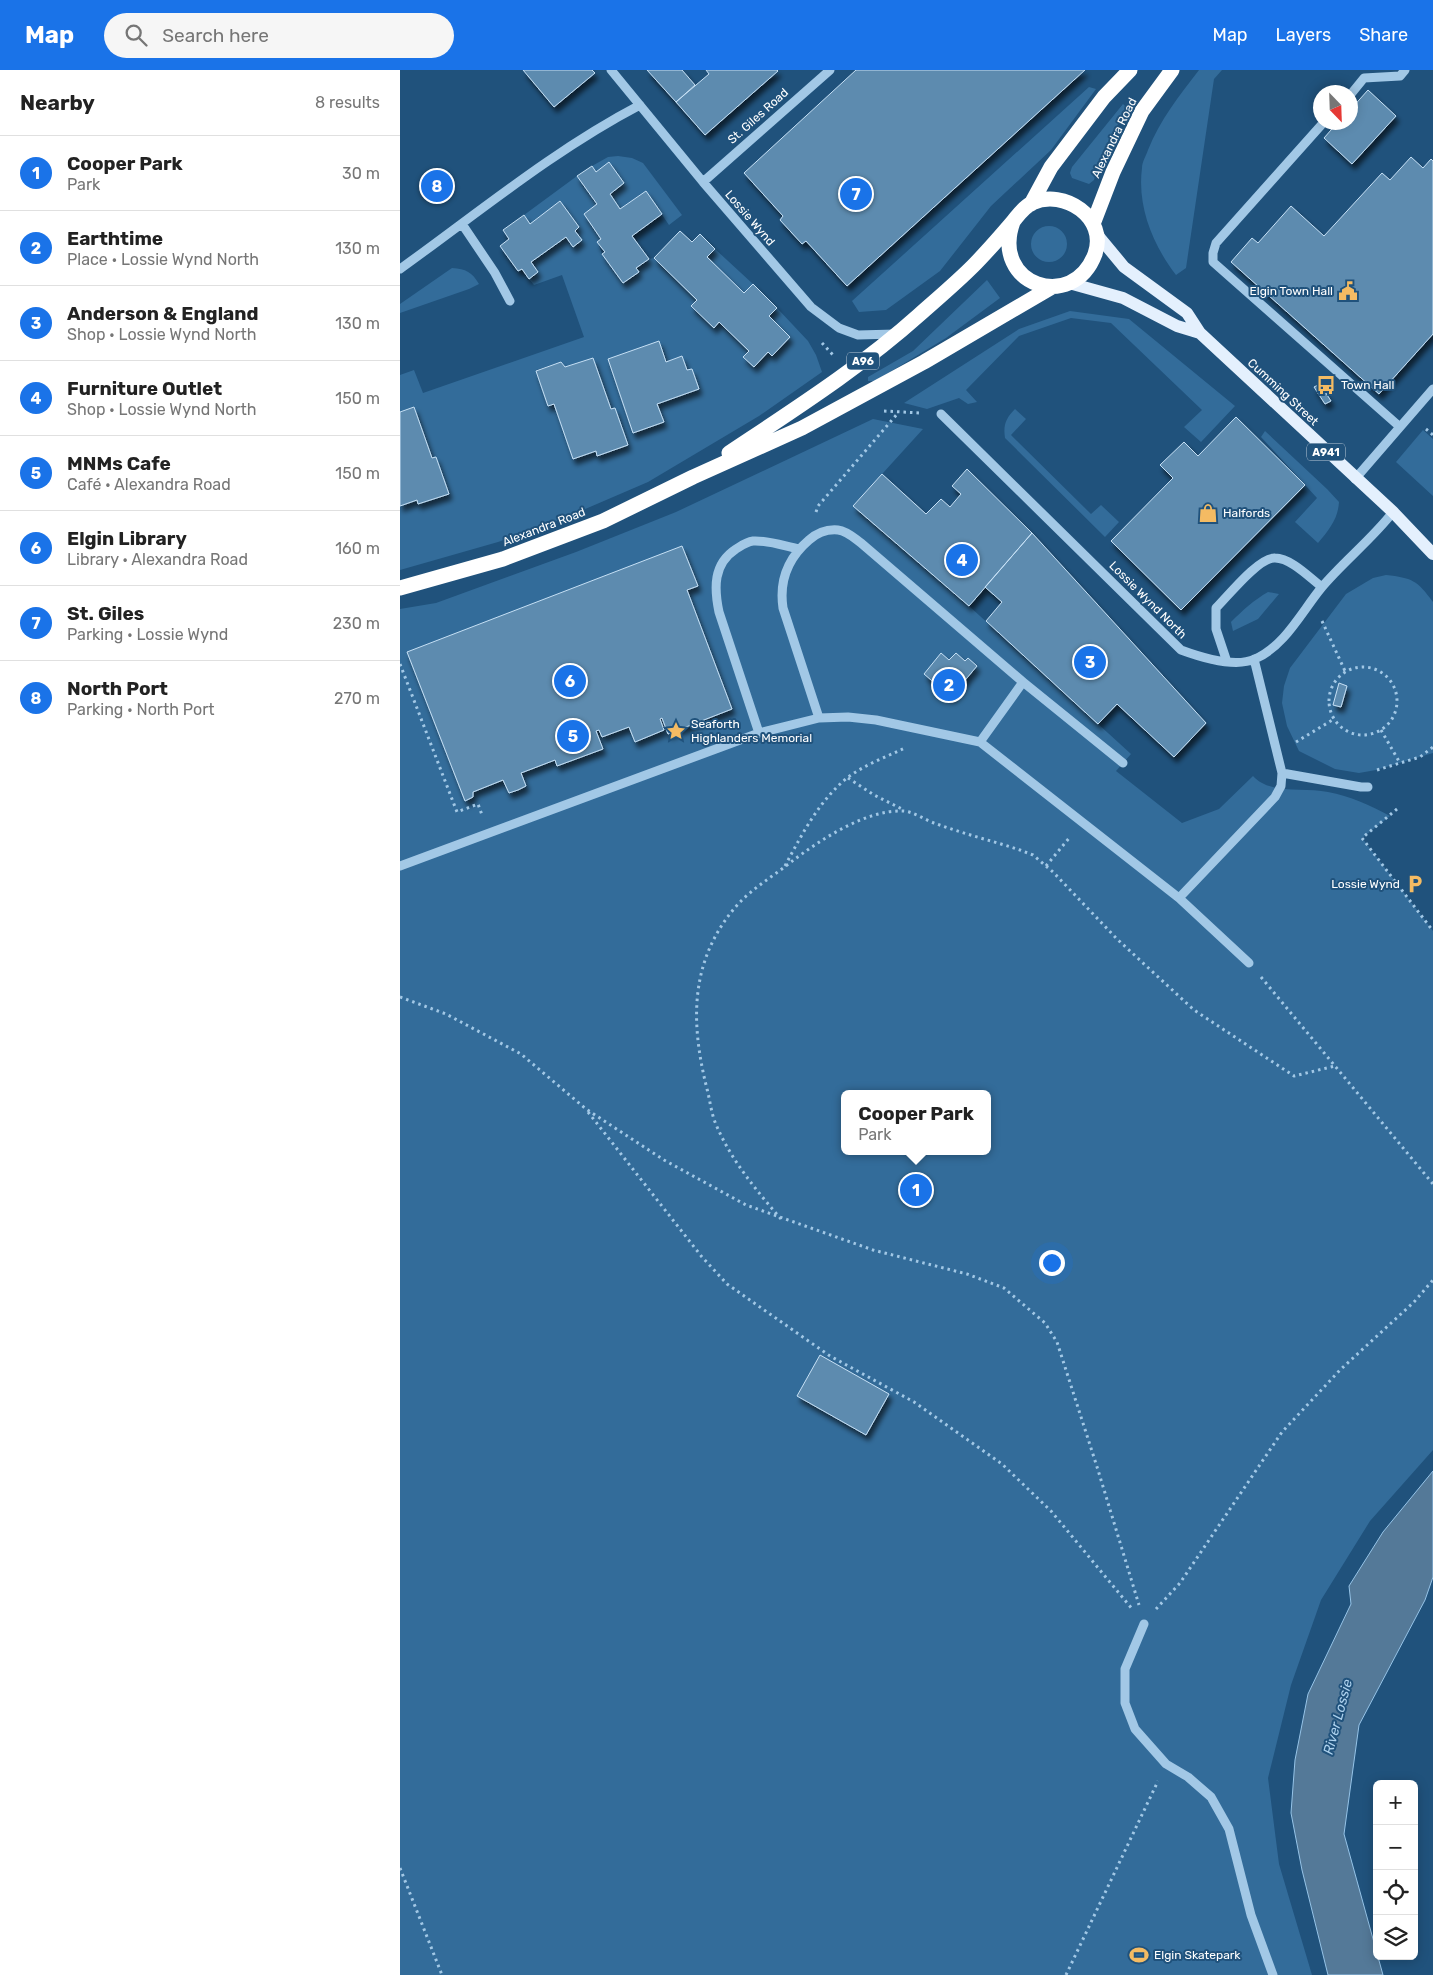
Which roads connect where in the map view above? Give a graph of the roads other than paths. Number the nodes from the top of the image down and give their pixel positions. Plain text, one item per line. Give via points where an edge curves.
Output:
1 (611, 70) edge
2 (830, 70) edge
3 (1130, 70) edge
4 (1172, 70) edge
5 (1405, 70) edge
6 (1358, 85) edge
7 (640, 105) junction
8 (1317, 130) edge
9 (703, 182) junction
10 (1031, 204) junction
11 (1013, 222) junction
12 (462, 224) junction
13 (1094, 228) junction
14 (400, 269) edge
15 (1069, 283) junction
16 (1052, 287) junction
17 (510, 301) dead end
18 (1200, 333) junction
19 (898, 334) junction
20 (1433, 389) edge
21 (941, 414) dead end
22 (1400, 427) junction
23 (693, 477) junction
24 (1355, 479) junction
25 (1393, 512) junction
26 (798, 549) junction
27 (1433, 554) edge
28 (1322, 587) junction
29 (400, 588) edge
30 (1254, 660) junction
31 (1226, 662) junction
32 (1024, 682) junction
33 (819, 718) junction
34 (759, 733) junction
35 (980, 742) junction
36 (1123, 763) dead end
37 (1282, 773) junction
38 (1368, 787) dead end
39 (400, 866) edge
40 (1179, 898) junction
41 (1249, 963) road end
42 (1144, 1624) road end
43 (1273, 1975) edge

1 - 7 street, Lossie Wynd
2 - 9 street, St. Giles Road
3 - 10 highway, Alexandra Road / A96 via 1104,97 1051,167
4 - 13 highway, Alexandra Road / A96 via 1142,111 1113,172
5 - 6 street via 1400,76 1364,78
7 - 9 street, Lossie Wynd
7 - 12 street via 597,129
8 - 22 street via 1216,243 1213,262
9 - 19 street, Lossie Wynd via 811,308 839,328 858,335
10 - 11 highway, A96
10 - 13 highway via 1059,198 1073,203 1084,212
11 - 16 highway via 1008,246 1011,259 1028,279
11 - 19 highway, A96 via 973,266
12 - 14 street
12 - 17 street
13 - 15 highway, A96 via 1096,252 1081,276
13 - 18 main road, Cumming Street / A941 via 1124,266 1187,313
15 - 16 highway, A96
15 - 18 main road, Cumming Street / A941 via 1123,298 1177,326
16 - 23 highway, A96 via 802,428
18 - 24 main road, Cumming Street / A941
19 - 23 highway, A96
20 - 22 street
21 - 31 street, Lossie Wynd North via 1181,650
22 - 24 street
23 - 29 highway, Alexandra Road / A96 via 603,521 512,556
24 - 25 main road, Cumming Street / A941
25 - 27 main road, Cumming Street / A941
25 - 28 street
26 - 32 street via 822,532 838,530 852,537
26 - 33 street via 788,565 781,598
26 - 34 street via 759,541 742,545 722,562 714,586 719,612
28 - 30 street via 1278,642
28 - 31 street via 1296,566 1276,558 1262,562 1216,608 1216,629
30 - 31 street, Lossie Wynd North
30 - 37 street
32 - 35 street
32 - 36 street
33 - 34 street
33 - 35 street via 876,720
34 - 39 street
35 - 40 street
37 - 38 street
37 - 40 street via 1281,786 1275,797
40 - 41 street
42 - 43 street via 1125,1669 1125,1703 1135,1729 1166,1764 1188,1777 1211,1797 1229,1829 1251,1915

